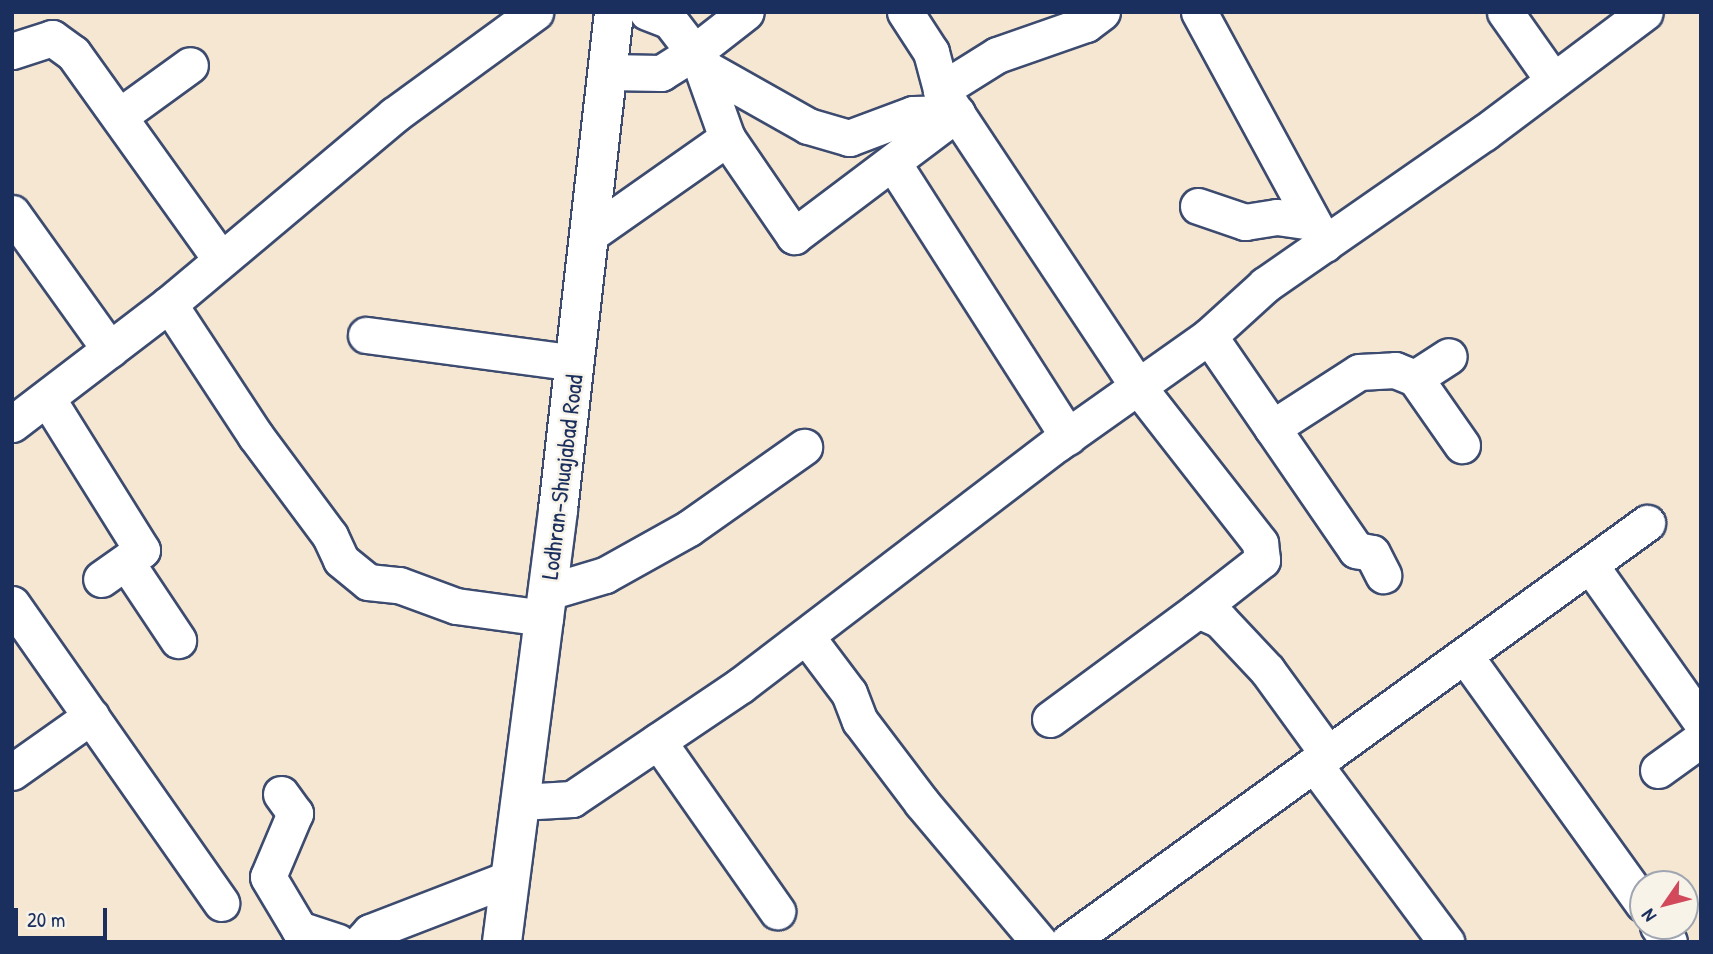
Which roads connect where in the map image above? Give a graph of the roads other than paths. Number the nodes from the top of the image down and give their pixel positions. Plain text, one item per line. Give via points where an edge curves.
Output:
1 (535, 12) edge
2 (614, 12) edge
3 (647, 12) edge
4 (746, 12) edge
5 (905, 12) edge
6 (1102, 12) edge
7 (1199, 12) edge
8 (1505, 12) edge
9 (1645, 12) edge
10 (44, 25) edge
11 (1602, 25) edge
12 (12, 51) edge
13 (696, 51) junction
14 (190, 65) dead end
15 (608, 72) junction
16 (1553, 80) junction
17 (949, 102) junction
18 (121, 115) junction
19 (727, 138) junction
20 (894, 163) junction
21 (1198, 206) dead end
22 (12, 213) edge
23 (1319, 233) junction
24 (589, 235) junction
25 (221, 260) junction
26 (169, 304) junction
27 (366, 335) dead end
28 (1209, 336) junction
29 (110, 350) junction
30 (1450, 356) dead end
31 (575, 363) junction
32 (1415, 378) junction
33 (1139, 388) junction
34 (47, 398) junction
35 (12, 424) edge
36 (1272, 428) junction
37 (1068, 437) junction
38 (1462, 446) dead end
39 (804, 447) dead end
40 (1647, 523) dead end
41 (1590, 565) junction
42 (1383, 575) dead end
43 (12, 604) edge
44 (546, 605) junction
45 (1198, 610) junction
46 (806, 636) junction
47 (178, 640) dead end
48 (1465, 656) junction
49 (91, 716) junction
50 (1050, 719) dead end
51 (1701, 722) edge
52 (1701, 739) edge
53 (659, 741) junction
54 (1321, 759) junction
55 (1658, 770) dead end
56 (12, 772) edge
57 (281, 794) dead end
58 (520, 802) junction
59 (510, 878) junction
60 (1629, 884) edge
61 (221, 902) dead end
62 (777, 911) dead end
63 (338, 942) edge
64 (361, 942) edge
65 (502, 942) edge
66 (1039, 942) edge
67 (1068, 942) edge
68 (1446, 942) edge

1 - 25 street via 394,115
2 - 15 main road, Lodhran-Shuajabad Road
3 - 13 street via 670,21
4 - 13 street
5 - 17 street via 931,51
6 - 17 street via 1086,24 997,55
7 - 23 street
8 - 16 street
9 - 11 street
10 - 12 street
10 - 18 street via 73,53
11 - 16 street
13 - 15 street via 662,73
13 - 17 street via 707,69 808,126 849,138
13 - 19 street
14 - 18 street
15 - 24 main road, Lodhran-Shuajabad Road
16 - 23 street
17 - 20 street
17 - 33 street
18 - 25 street
19 - 20 street via 794,236
19 - 24 street
20 - 37 street
21 - 23 street via 1245,222 1277,217
22 - 29 street
23 - 28 street
24 - 31 main road, Lodhran-Shuajabad Road
25 - 26 street
26 - 29 street
26 - 44 street via 255,435 330,537 341,560 368,582 399,585 456,606
27 - 31 street
28 - 33 street
28 - 36 street
29 - 34 street
30 - 32 street
31 - 44 main road, Lodhran-Shuajabad Road
32 - 36 street via 1395,370 1359,372
32 - 38 street
33 - 37 street
33 - 45 street via 1260,543 1262,560
34 - 35 street
34 - 47 street via 142,550 113,570
36 - 42 street via 1356,550 1372,554
37 - 46 street
39 - 44 street via 665,541
40 - 41 street
41 - 48 street
41 - 51 street
43 - 49 street
44 - 58 main road, Lodhran-Shuajabad Road
45 - 50 street
45 - 54 street via 1220,620 1267,670
46 - 53 street
46 - 66 street via 849,693 860,720 922,803
48 - 54 street
48 - 60 street
49 - 56 street
49 - 61 street
52 - 55 street
53 - 58 street via 572,799
53 - 62 street
54 - 67 street
54 - 68 street
57 - 63 street via 295,813 268,877 299,929
58 - 59 main road, Lodhran-Shuajabad Road
59 - 64 street via 370,932
59 - 65 main road, Lodhran-Shuajabad Road

